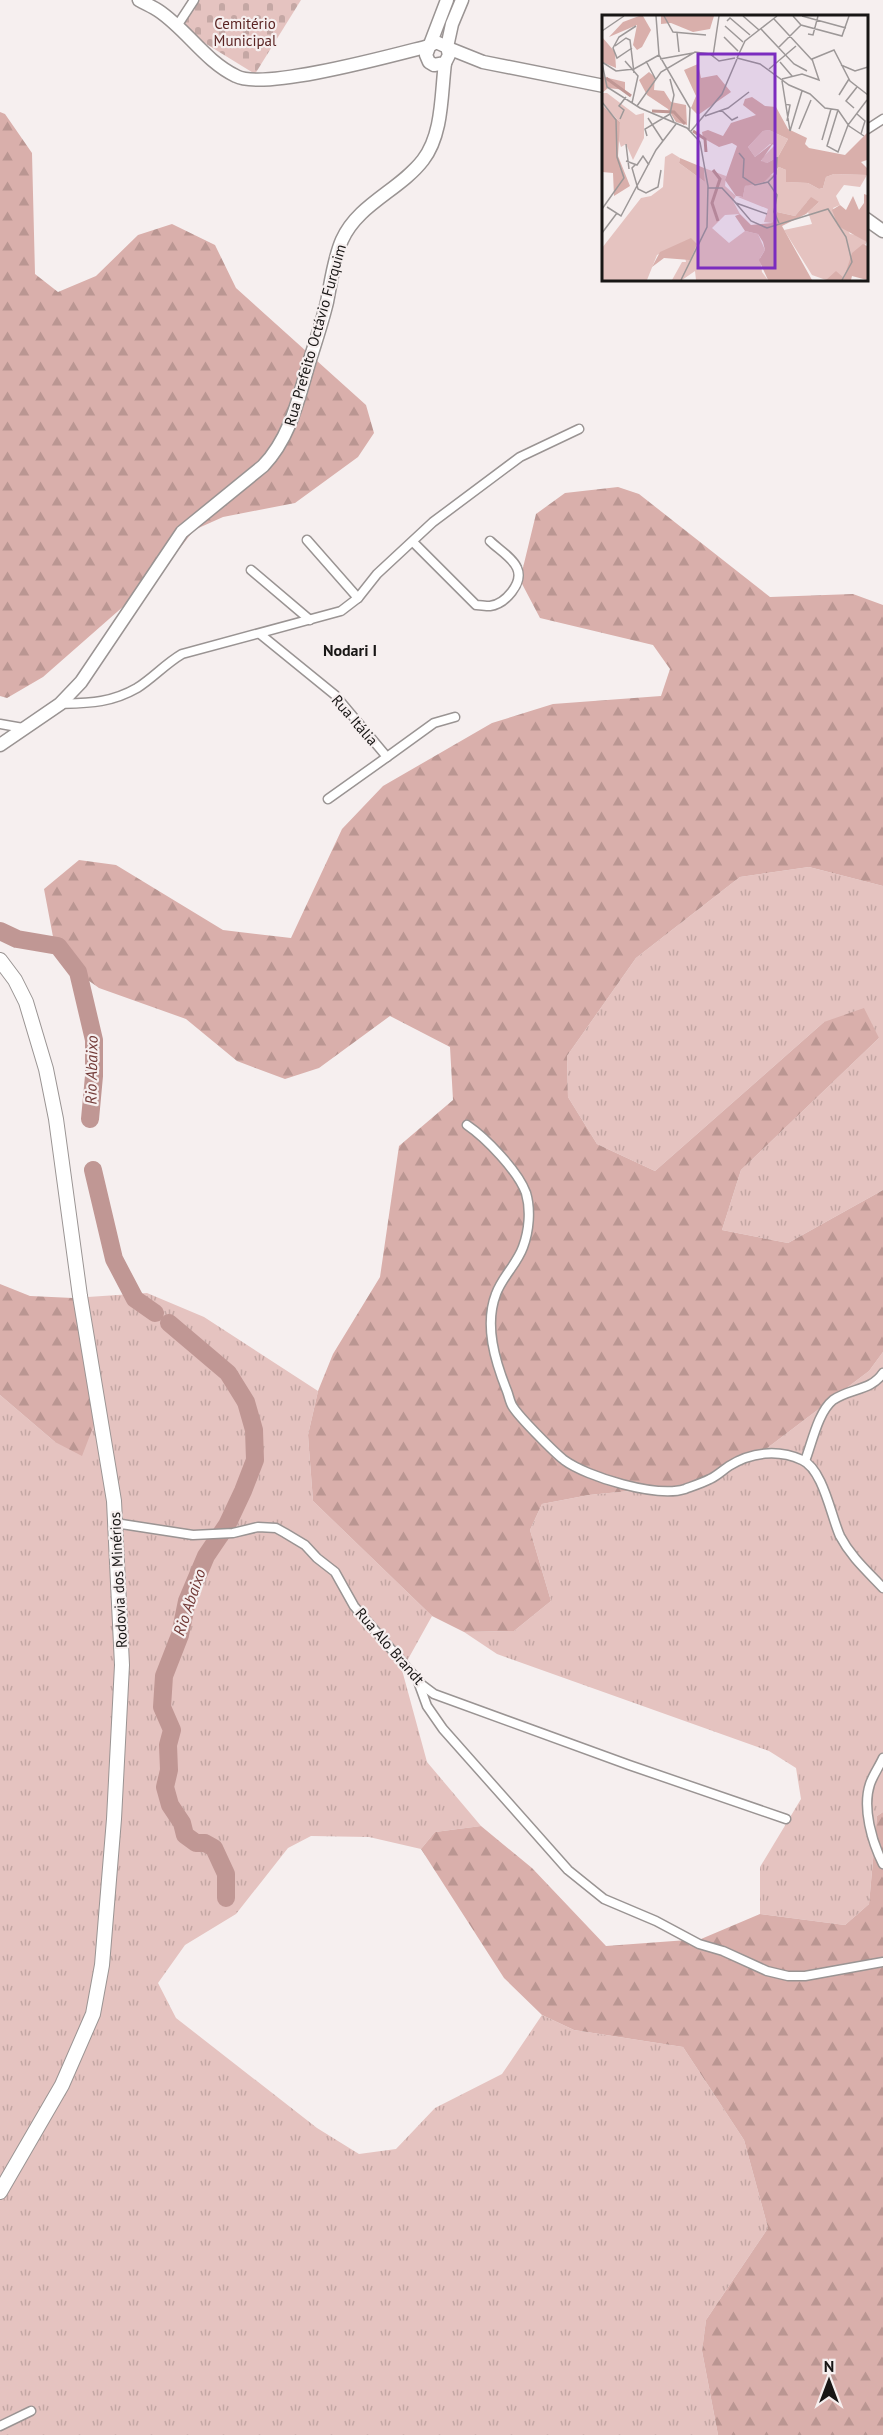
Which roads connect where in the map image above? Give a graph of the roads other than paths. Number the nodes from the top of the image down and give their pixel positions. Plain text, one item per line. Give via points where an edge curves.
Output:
1 (139, 0) edge
2 (194, 0) edge
3 (447, 0) edge
4 (462, 0) edge
5 (177, 27) junction
6 (430, 45) junction
7 (447, 48) junction
8 (388, 56) junction
9 (428, 60) junction
10 (446, 62) junction
11 (483, 62) junction
12 (602, 86) edge
13 (441, 98) junction
14 (883, 119) edge
15 (868, 129) edge
16 (868, 220) edge
17 (883, 231) edge
18 (579, 429) dead end
19 (307, 540) dead end
20 (490, 541) dead end
21 (413, 542) junction
22 (251, 570) dead end
23 (358, 598) junction
24 (310, 620) junction
25 (260, 634) junction
26 (60, 704) junction
27 (455, 717) dead end
28 (0, 724) edge
29 (23, 728) junction
30 (0, 745) edge
31 (387, 757) junction
32 (328, 799) dead end
33 (0, 960) edge
34 (467, 1125) dead end
35 (883, 1373) edge
36 (805, 1461) junction
37 (115, 1522) junction
38 (883, 1588) edge
39 (417, 1678) junction
40 (883, 1758) edge
41 (786, 1819) dead end
42 (883, 1864) edge
43 (883, 1962) edge
44 (0, 2192) edge
45 (31, 2411) dead end
46 (0, 2426) edge

1 - 5 street
2 - 5 street
3 - 6 street
4 - 7 street
5 - 8 street via 208,58 248,81 300,76
6 - 7 street via 436,42
6 - 8 street
6 - 9 street
7 - 10 street
7 - 11 street
8 - 9 street
9 - 10 street via 440,66
9 - 13 street, Rua Prefeito Octávio Furquim
10 - 11 street
10 - 13 street, Rua Prefeito Octávio Furquim
11 - 12 street
13 - 26 street, Rua Prefeito Octávio Furquim via 435,136 423,160 367,208 342,239 297,404 274,454 182,532 81,682
14 - 15 street
16 - 17 street
18 - 21 street via 520,457 433,522
19 - 23 street
20 - 21 street via 517,567 519,578 503,600 492,606 476,605
21 - 23 street via 377,574
22 - 24 street
23 - 24 street via 342,611
24 - 25 street
25 - 26 street via 182,654 137,688 102,703
25 - 31 street, Rua Itália via 335,695
26 - 29 street, Rua Prefeito Octávio Furquim
27 - 31 street, Rua Itália via 434,723
28 - 29 street
29 - 30 street, Rua Prefeito Octávio Furquim
31 - 32 street
33 - 37 main road, Rodovia dos Minérios via 26,1002 46,1069
34 - 36 street via 492,1145 526,1194 528,1231 523,1249 496,1292 491,1314 496,1364 513,1407 564,1460 646,1491 668,1492 712,1479 761,1453
35 - 36 street via 872,1385 850,1391 828,1405
36 - 38 street via 821,1483 850,1553
37 - 39 street, Rua Alo Brandt via 193,1535 276,1528 305,1545 335,1572 354,1606
37 - 44 main road, Rodovia dos Minérios via 121,1701 102,1965 93,2014 62,2085
39 - 41 street, Rua Alo Brandt via 434,1694 449,1701
39 - 43 street via 427,1706 443,1729 568,1870 604,1899 699,1944 788,1976
40 - 42 street via 866,1800
45 - 46 street

